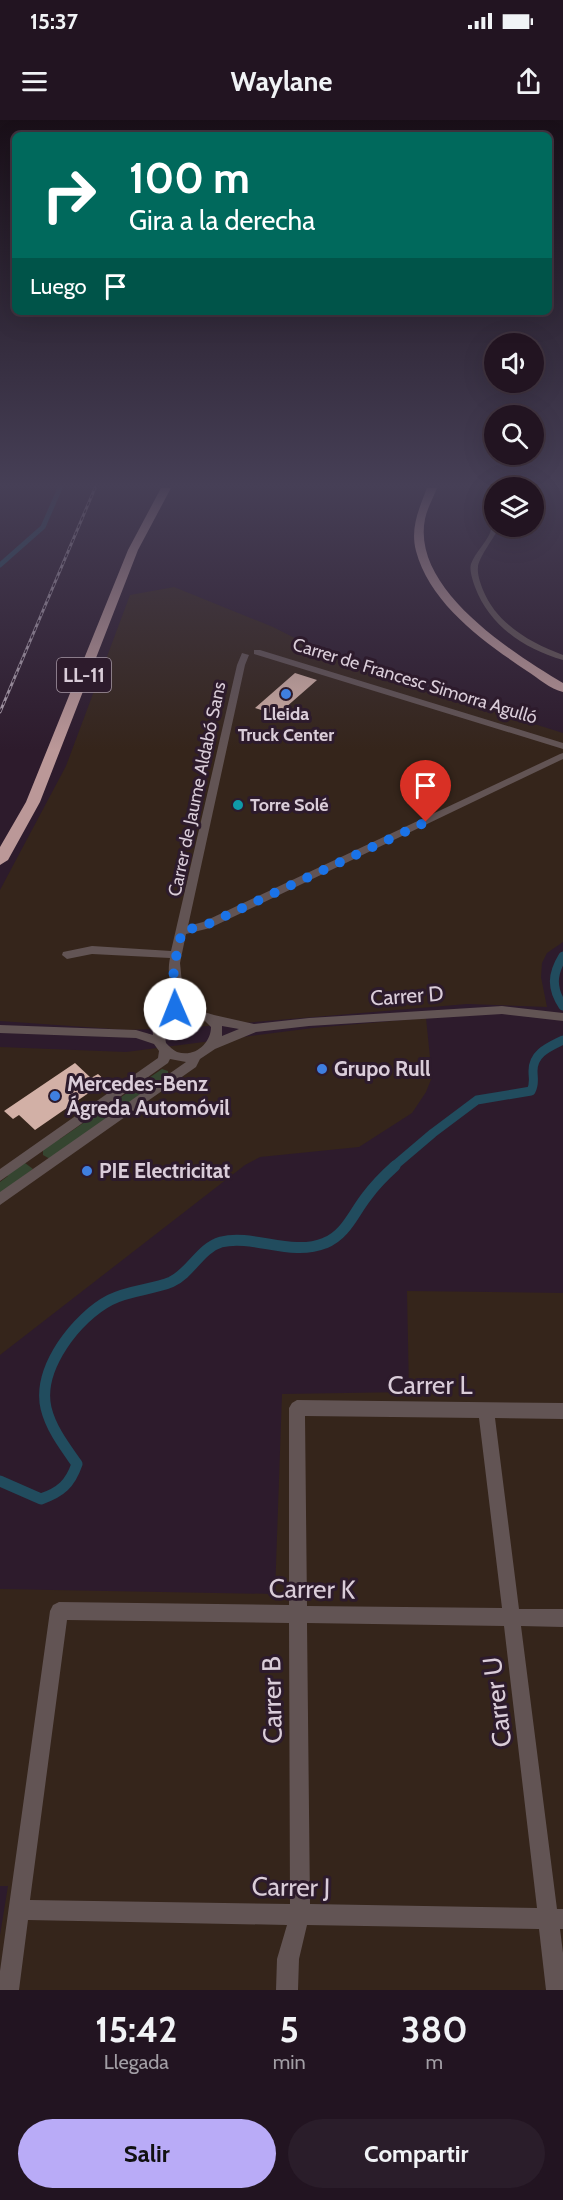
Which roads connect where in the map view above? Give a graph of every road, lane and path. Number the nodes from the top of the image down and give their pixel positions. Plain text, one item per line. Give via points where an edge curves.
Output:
1 (115, 575) edge
2 (123, 575) edge
3 (433, 575) edge
4 (444, 575) edge
5 (476, 575) edge
6 (245, 655) joint
7 (563, 658) edge
8 (563, 679) edge
9 (563, 688) edge
10 (563, 746) edge
11 (563, 754) edge
12 (0, 841) edge
13 (0, 860) edge
14 (182, 931) junction
15 (66, 955) dead end
16 (176, 955) junction
17 (177, 993) junction
18 (197, 1013) junction
19 (172, 1016) junction
20 (563, 1017) edge
21 (210, 1019) junction
22 (161, 1025) junction
23 (254, 1028) junction
24 (0, 1029) edge
25 (136, 1034) junction
26 (213, 1045) junction
27 (162, 1051) junction
28 (195, 1056) junction
29 (184, 1069) junction
30 (31, 1155) junction
31 (46, 1167) junction
32 (0, 1176) edge
33 (0, 1199) edge
34 (297, 1408) joint
35 (486, 1409) junction
36 (563, 1411) edge
37 (297, 1614) junction
38 (512, 1617) junction
39 (563, 1618) edge
40 (19, 1910) junction
41 (300, 1914) junction
42 (556, 1919) edge
43 (8, 1990) edge
44 (287, 1990) edge
45 (557, 1990) edge

1 - 12 highway, LL-11 via 24,796
2 - 13 highway, LL-11 via 37,794
3 - 9 highway via 459,612 488,638
4 - 8 highway via 486,626
5 - 7 street via 479,596 494,616 521,639
6 - 10 street, Carrer de Francesc Simorra Agulló via 247,649
6 - 14 street, Carrer de Jaume Aldabó Sans
10 - 11 street
11 - 14 street via 206,925
14 - 16 street, Carrer de Jaume Aldabó Sans
15 - 16 street via 92,950
16 - 17 street, Carrer de Jaume Aldabó Sans
17 - 18 street
17 - 19 street, Carrer de Jaume Aldabó Sans
18 - 19 street
18 - 21 street
19 - 22 street
20 - 23 street, Carrer D via 491,1011
21 - 23 street, Carrer D
21 - 26 street via 218,1032
22 - 25 street
22 - 27 street
23 - 26 street, Carrer D
24 - 25 street
25 - 27 street
26 - 28 street
27 - 28 street
27 - 29 street via 170,1065
27 - 30 street
28 - 29 street
29 - 31 street
30 - 31 street
30 - 32 street
31 - 33 street
34 - 35 street, Carrer L
34 - 37 street, Carrer B
35 - 36 street, Carrer L
35 - 38 street, Carrer U
37 - 38 street, Carrer K
37 - 40 street, Carrer K via 59,1611
37 - 41 street, Carrer B
38 - 39 street, Carrer K
38 - 42 street, Carrer U
40 - 41 street, Carrer J
40 - 43 street
41 - 42 street, Carrer J
41 - 44 street, Carrer B via 288,1959
42 - 45 street, Carrer U

